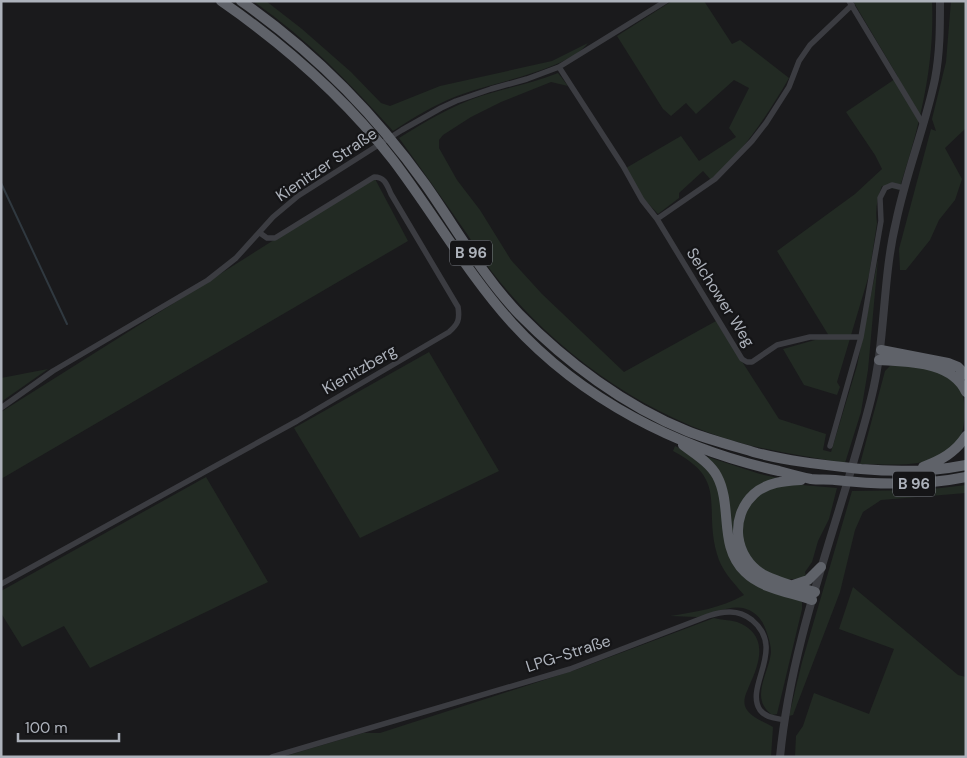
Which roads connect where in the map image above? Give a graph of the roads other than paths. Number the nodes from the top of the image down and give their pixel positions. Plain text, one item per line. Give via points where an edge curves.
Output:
1 (221, 1) edge
2 (241, 1) edge
3 (666, 1) edge
4 (940, 1) edge
5 (851, 3) edge
6 (558, 67) junction
7 (923, 124) junction
8 (904, 188) junction
9 (657, 219) junction
10 (260, 233) junction
11 (861, 337) junction
12 (880, 355) junction
13 (966, 375) edge
14 (966, 392) edge
15 (1, 408) edge
16 (670, 436) junction
17 (966, 436) edge
18 (830, 446) dead end
19 (966, 464) edge
20 (912, 471) junction
21 (811, 478) junction
22 (966, 478) edge
23 (821, 567) junction
24 (1, 584) edge
25 (792, 585) junction
26 (813, 596) junction
27 (784, 720) junction
28 (272, 757) edge
29 (780, 757) edge

1 - 16 highway, B 96 via 288,51 369,130 479,283 543,354 586,388
2 - 20 highway, B 96 via 302,48 355,98 402,154 474,257 519,314 590,376 635,405 673,424 746,450 808,464 881,472
3 - 6 street, Kienitzer Straße
4 - 7 street via 938,59
5 - 7 street
5 - 9 street via 810,45 799,61 789,87 752,141 715,179
6 - 9 street, Selchower Weg
6 - 10 street, Kienitzer Straße via 440,108 298,196
7 - 8 street
8 - 11 street via 885,188 880,198 881,221
8 - 12 street via 890,253
9 - 11 street, Selchower Weg via 742,359 747,362 777,345 810,337
10 - 15 street, Kienitzer Straße via 208,280 53,371
10 - 24 street, Kienitzberg via 267,238 275,238 374,176 380,177 385,180 458,308 458,324 297,421
11 - 18 street
12 - 13 highway via 948,363
12 - 14 highway via 943,370 955,377
12 - 23 street via 842,504
16 - 21 highway, B 96 via 756,466
16 - 26 highway via 703,460 717,476 724,499 728,538 745,572 769,586
17 - 20 highway via 954,452
19 - 20 highway, B 96
21 - 22 highway, B 96 via 861,484 907,484
21 - 25 highway via 772,483 755,493 744,506 738,523 737,536 750,564 764,575
23 - 25 highway via 808,580
23 - 26 street
25 - 26 highway
26 - 27 street
27 - 28 street, LPG-Straße via 765,715 759,708 758,690 767,653 762,633 746,616 724,612 570,669
27 - 29 street

